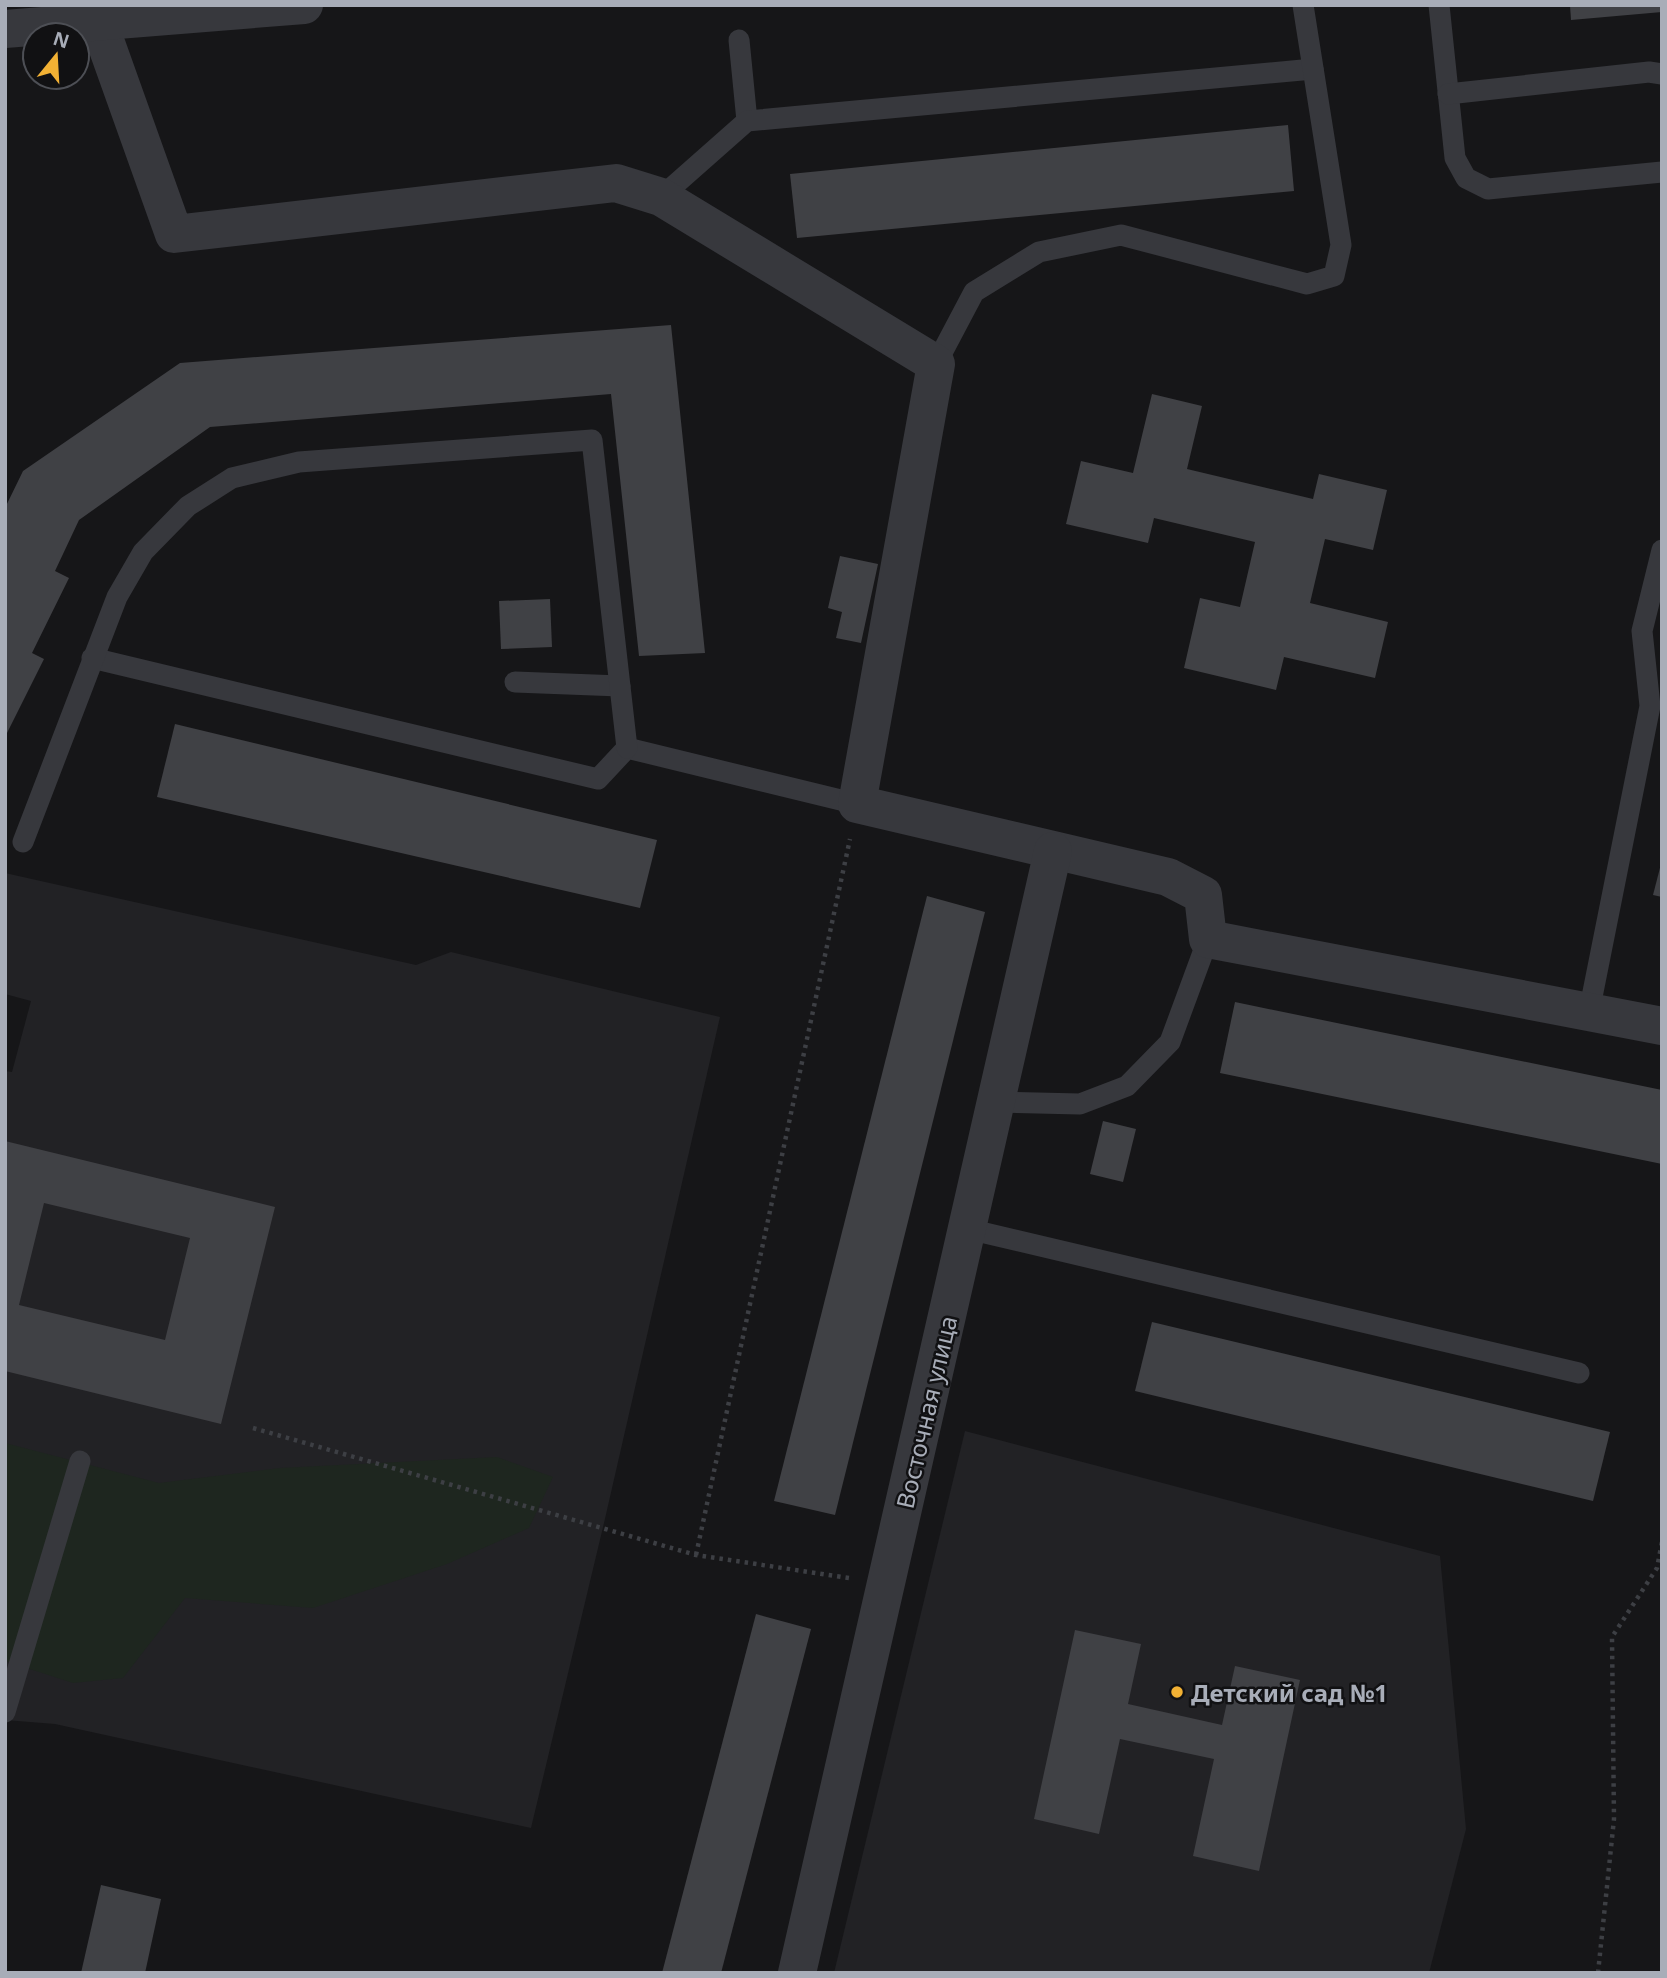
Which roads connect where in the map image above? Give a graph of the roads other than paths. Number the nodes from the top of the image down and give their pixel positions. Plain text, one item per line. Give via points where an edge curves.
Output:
1 (304, 5) edge
2 (1303, 5) edge
3 (1439, 5) edge
4 (255, 7) edge
5 (98, 21) junction
6 (5, 29) edge
7 (739, 40) dead end
8 (1313, 69) junction
9 (1662, 74) edge
10 (1448, 94) junction
11 (747, 121) junction
12 (1662, 173) edge
13 (661, 197) junction
14 (936, 364) junction
15 (1662, 550) edge
16 (92, 658) junction
17 (515, 682) dead end
18 (620, 686) junction
19 (627, 748) junction
20 (857, 804) junction
21 (23, 842) dead end
22 (1053, 852) junction
23 (1208, 939) junction
24 (1589, 1012) junction
25 (1662, 1026) edge
26 (996, 1102) junction
27 (968, 1229) junction
28 (1579, 1373) dead end
29 (80, 1461) dead end
30 (5, 1712) edge
31 (797, 1973) edge

1 - 4 street
2 - 8 lane
3 - 10 lane
4 - 5 street
5 - 6 street
5 - 13 street via 174,234 616,183
7 - 11 lane
8 - 11 lane
8 - 14 lane via 1341,245 1334,276 1307,284 1121,235 1039,252 974,292
9 - 10 lane
10 - 12 lane via 1455,158 1466,178 1488,189
11 - 13 lane
13 - 14 street
14 - 20 street
15 - 24 lane via 1642,631 1650,706
16 - 18 lane via 117,597 143,552 188,506 232,478 299,462 592,440
16 - 19 lane via 598,779
16 - 21 lane
17 - 18 lane
18 - 19 lane
19 - 20 lane
20 - 22 street
22 - 23 street via 1168,877 1203,895
22 - 26 street, Восточная улица
23 - 24 street
23 - 26 lane via 1170,1042 1126,1086 1080,1104
24 - 25 street
26 - 27 street, Восточная улица
27 - 28 lane
27 - 31 street, Восточная улица
29 - 30 lane

